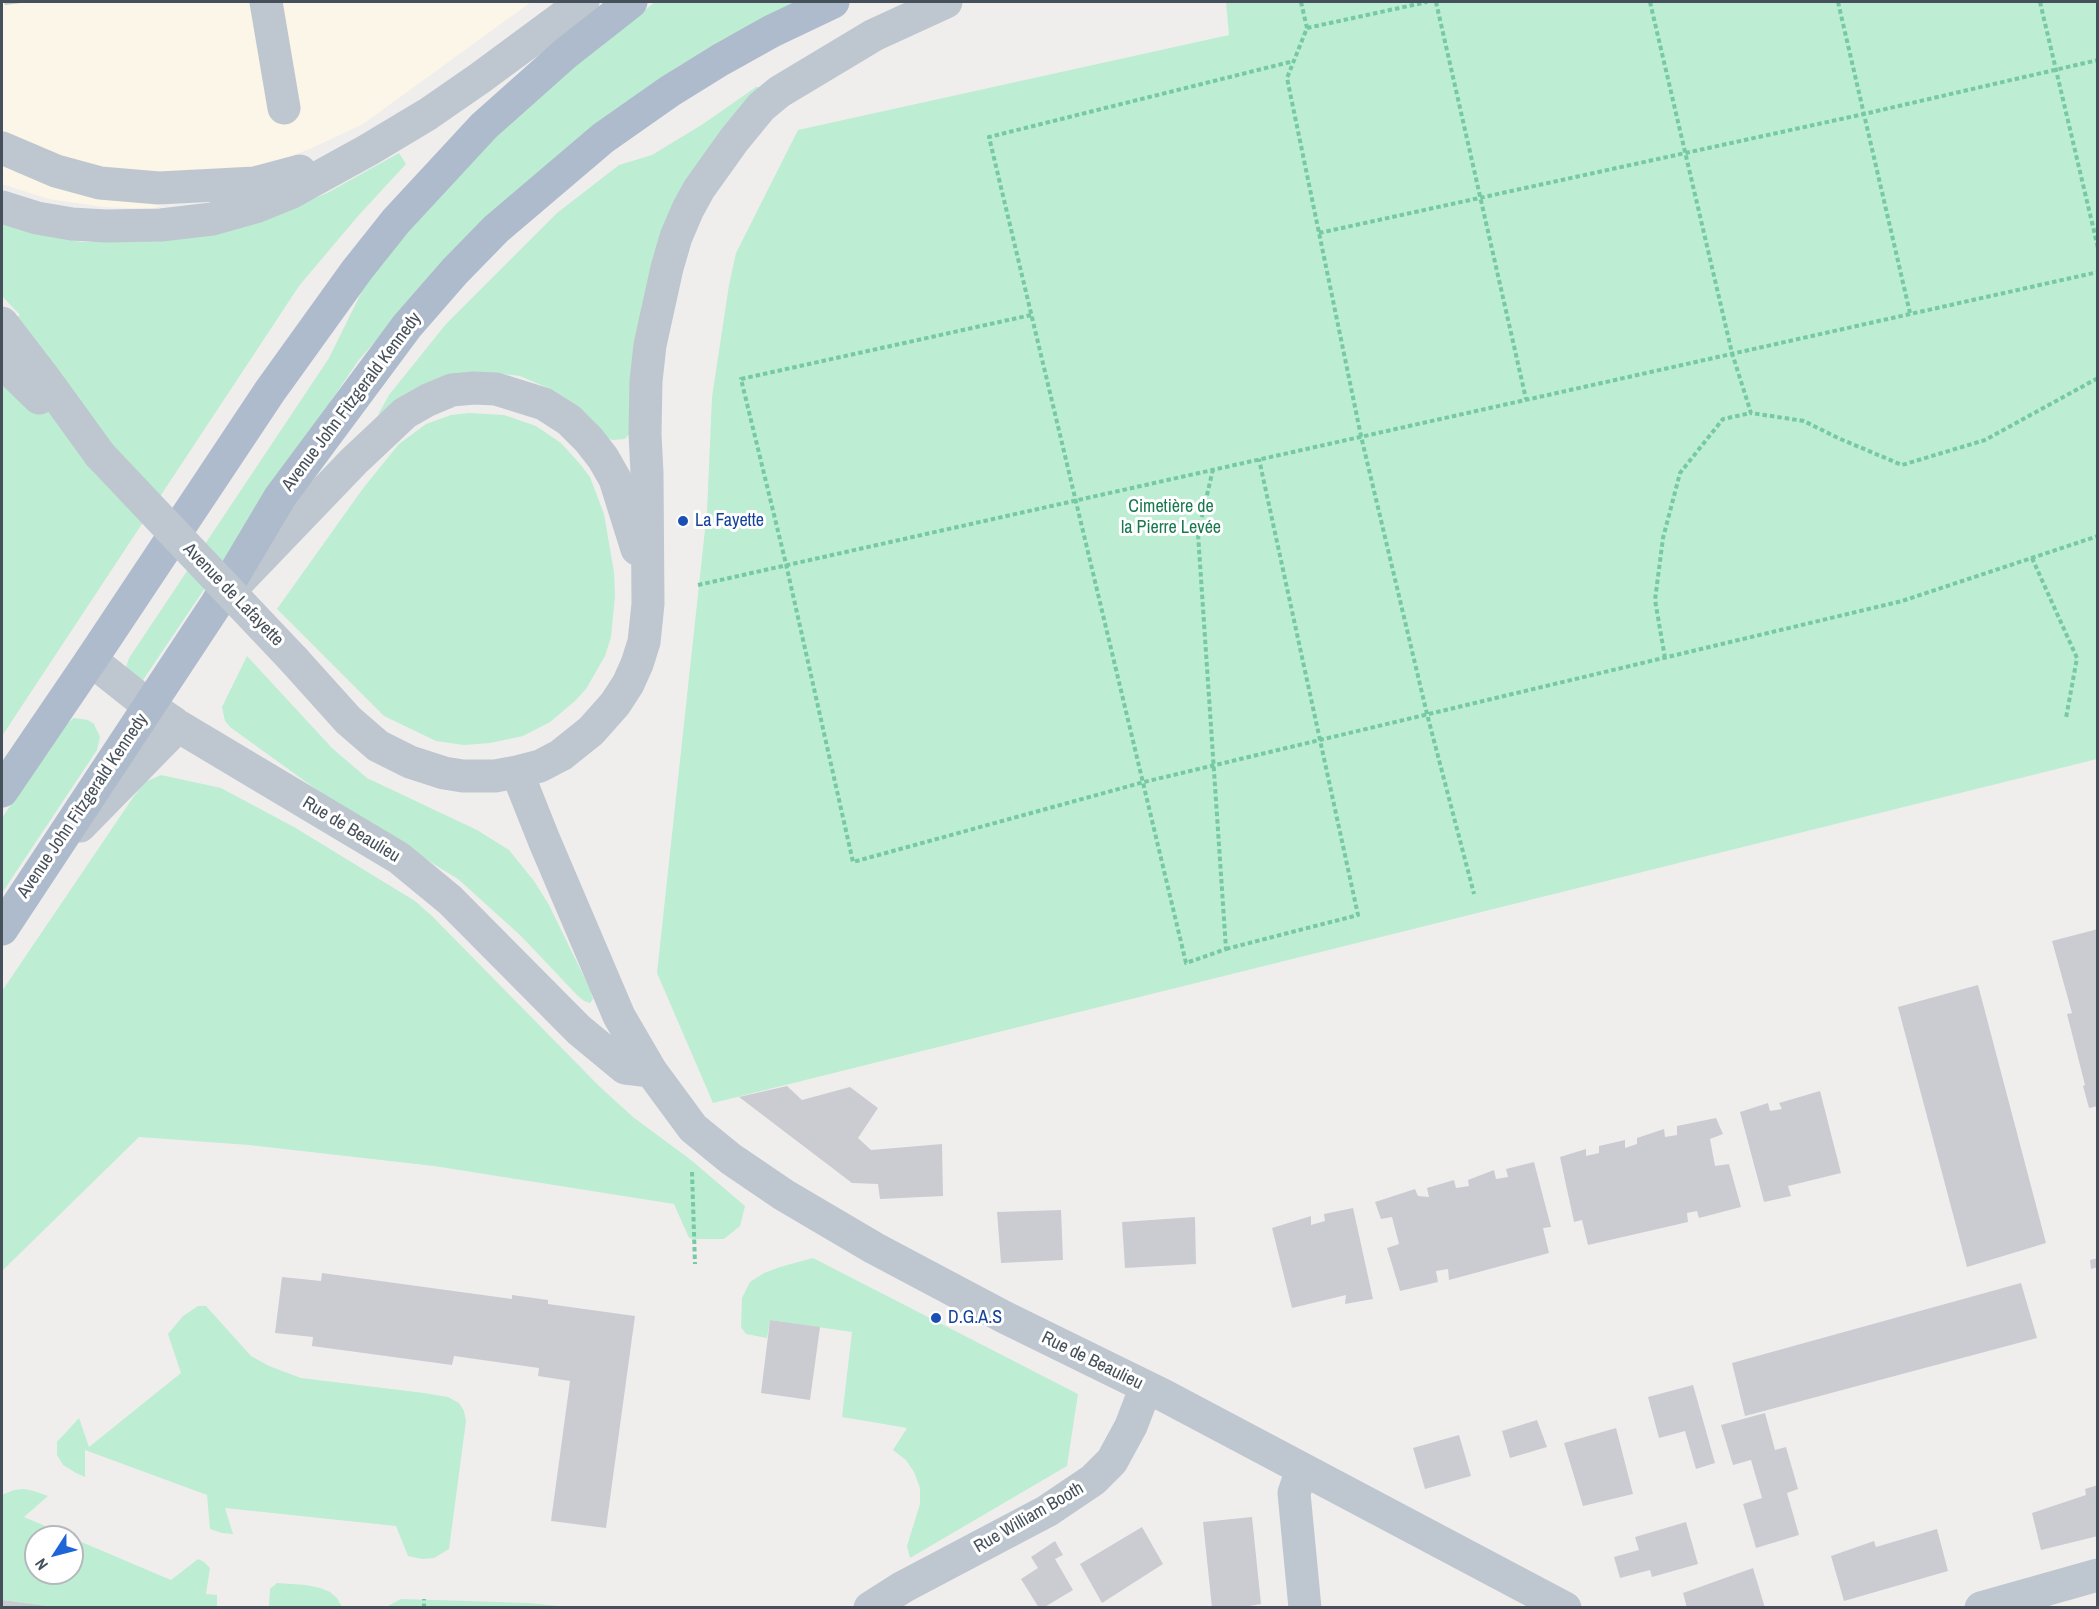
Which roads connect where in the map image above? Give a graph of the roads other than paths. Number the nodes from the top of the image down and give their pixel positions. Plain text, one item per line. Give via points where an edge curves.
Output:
1 (583, 2) edge
2 (631, 2) edge
3 (833, 2) edge
4 (946, 2) edge
5 (268, 14) edge
6 (284, 108) dead end
7 (2, 148) edge
8 (354, 157) junction
9 (2, 207) edge
10 (4, 326) edge
11 (2, 362) edge
12 (100, 456) junction
13 (648, 592) junction
14 (218, 603) junction
15 (92, 660) junction
16 (149, 706) junction
17 (178, 726) junction
18 (517, 772) junction
19 (2, 791) edge
20 (46, 862) junction
21 (2, 929) edge
22 (651, 1071) junction
23 (1146, 1387) junction
24 (1302, 1469) junction
25 (2097, 1575) edge
26 (870, 1608) edge
27 (1305, 1608) edge
28 (1565, 1608) edge
29 (1981, 1608) edge

1 - 8 street via 428,114
2 - 15 main road via 523,90 448,163 396,221 270,391
3 - 14 main road, Avenue John Fitzgerald Kennedy via 772,31 670,90 603,138 496,229 407,326 294,478
4 - 13 street via 874,35 779,92 734,140 688,209 670,258 650,345 645,434
5 - 6 street
7 - 8 street via 56,171 99,183 159,188 255,183
8 - 9 street via 274,200 212,219 106,226 60,222
10 - 12 street, Avenue de Lafayette
11 - 12 street, Avenue de Lafayette
12 - 18 street, Avenue de Lafayette, bridge via 365,736 393,755 444,773 495,776
13 - 14 street via 615,479 589,440 569,420 544,404 507,392 474,388 452,390 405,413
13 - 18 street, Avenue de Lafayette via 644,642 628,684 615,704 591,731 561,755
14 - 16 main road, Avenue John Fitzgerald Kennedy
15 - 16 street, Rue de Beaulieu
15 - 19 main road
16 - 17 street, Rue de Beaulieu
16 - 20 main road, Avenue John Fitzgerald Kennedy
17 - 20 street
17 - 22 street, Rue de Beaulieu via 399,858 450,900 579,1030 626,1068
18 - 22 street, Rue de Beaulieu via 619,1016
20 - 21 main road, Avenue John Fitzgerald Kennedy
22 - 23 street, Rue de Beaulieu via 693,1128 784,1195 1004,1317
23 - 24 street, Rue de Beaulieu
23 - 26 street, Rue William Booth via 1112,1461 1093,1480 1047,1510
24 - 27 street via 1294,1492
24 - 28 street, Rue de Beaulieu
25 - 29 street

